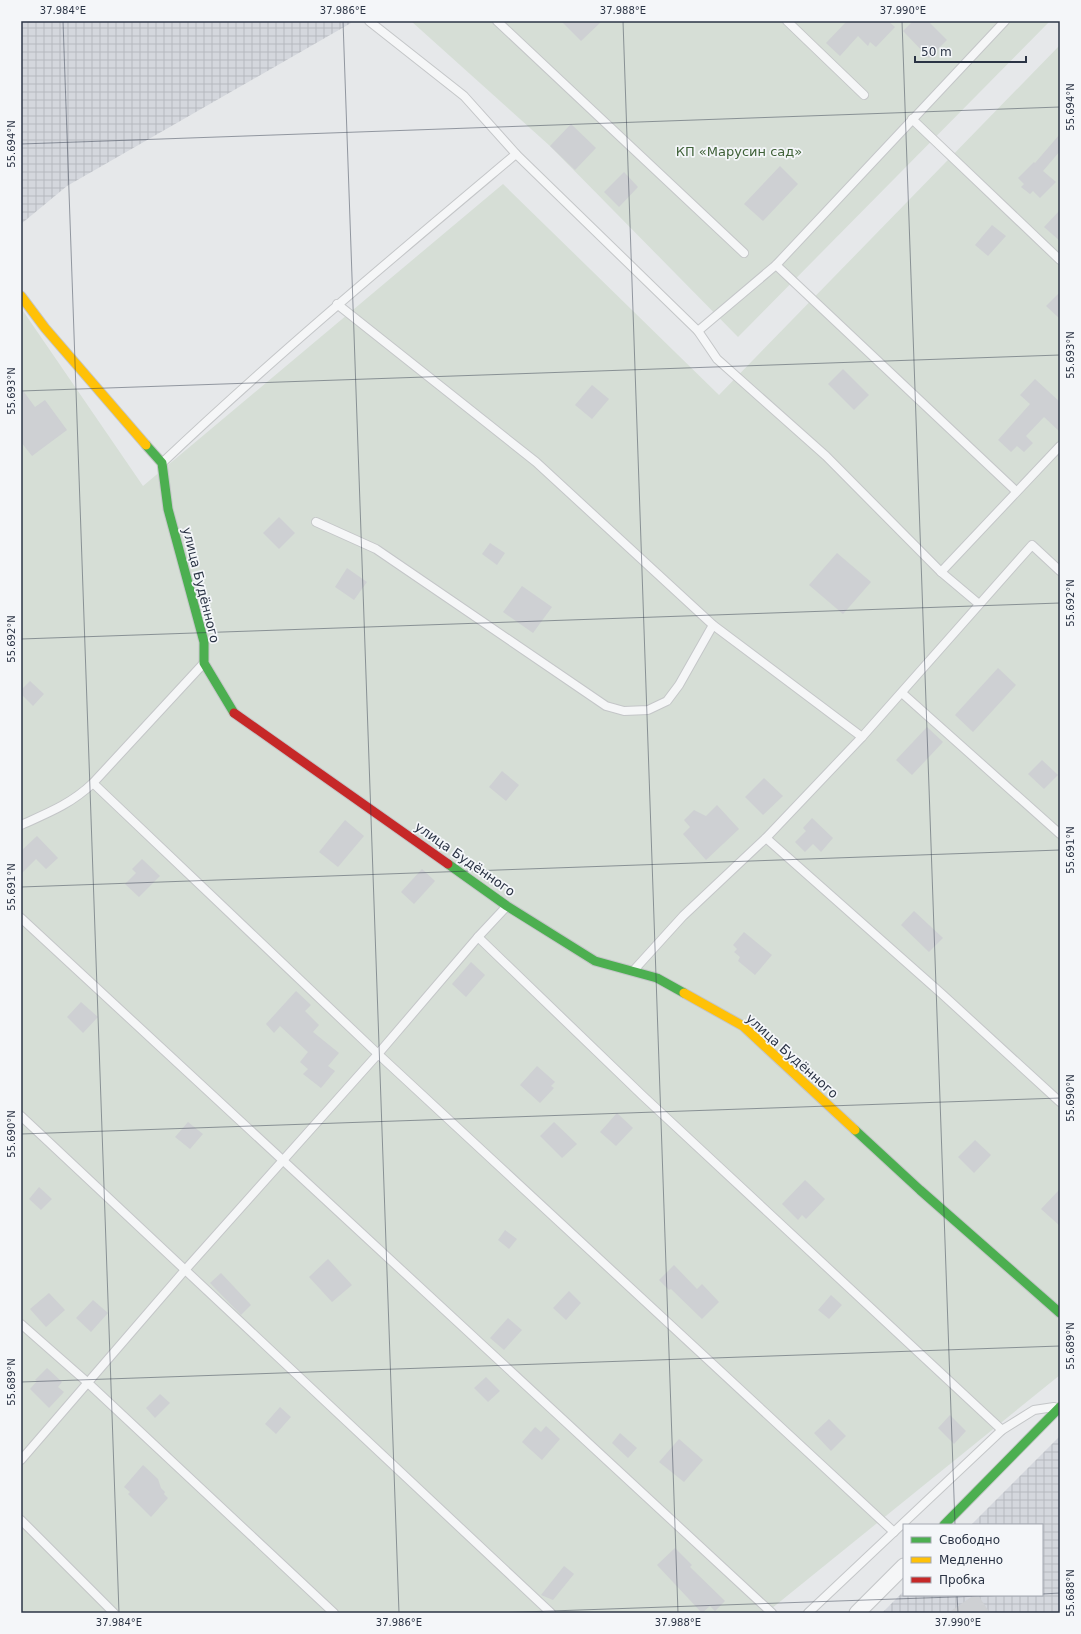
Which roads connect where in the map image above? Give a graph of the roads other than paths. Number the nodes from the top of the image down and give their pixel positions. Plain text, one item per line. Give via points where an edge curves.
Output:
1 (369, 21) edge
2 (497, 21) edge
3 (787, 21) edge
4 (1005, 21) edge
5 (864, 95) dead end
6 (912, 119) junction
7 (516, 154) junction
8 (744, 253) dead end
9 (1060, 260) edge
10 (776, 265) junction
11 (21, 296) edge
12 (337, 304) junction
13 (698, 331) junction
14 (1060, 446) edge
15 (162, 463) junction
16 (1016, 491) junction
17 (316, 522) dead end
18 (1060, 571) edge
19 (941, 572) junction
20 (979, 604) junction
21 (713, 626) junction
22 (204, 662) junction
23 (902, 693) junction
24 (862, 737) junction
25 (93, 783) junction
26 (21, 825) edge
27 (1060, 834) edge
28 (766, 838) junction
29 (507, 906) junction
30 (21, 918) edge
31 (478, 937) junction
32 (634, 971) junction
33 (378, 1054) junction
34 (1060, 1102) edge
35 (21, 1116) edge
36 (282, 1160) junction
37 (185, 1270) junction
38 (1060, 1313) edge
39 (21, 1324) edge
40 (87, 1382) junction
41 (1060, 1407) edge
42 (1002, 1430) junction
43 (21, 1460) edge
44 (21, 1520) edge
45 (945, 1524) edge
46 (894, 1532) junction
47 (903, 1567) edge
48 (114, 1613) edge
49 (334, 1613) edge
50 (552, 1613) edge
51 (772, 1613) edge
52 (808, 1613) edge
53 (857, 1613) edge

1 - 7 lane via 464,96
2 - 8 lane
3 - 5 lane
4 - 6 lane
6 - 9 lane
6 - 10 lane
7 - 12 lane
7 - 13 lane
10 - 13 lane
10 - 16 lane
11 - 15 street via 45,328
12 - 15 lane
12 - 21 lane via 536,462
13 - 19 lane via 717,359 826,456
14 - 16 lane
15 - 22 street, улица Будённого via 168,509 204,642
16 - 19 lane
17 - 21 lane via 376,549 606,706 624,711 648,710 667,701
18 - 20 lane via 1032,546
19 - 20 lane
20 - 23 lane
21 - 24 lane
22 - 25 lane
22 - 29 street, улица Будённого via 235,714
23 - 24 lane
23 - 27 lane
24 - 28 lane
25 - 26 lane via 79,797
25 - 33 lane
28 - 32 lane via 683,916
28 - 34 lane
29 - 31 lane
29 - 32 street, улица Будённого via 595,961
30 - 36 lane
31 - 33 lane
31 - 42 lane via 643,1096
32 - 38 street, улица Будённого via 657,978 743,1026 920,1190
33 - 36 lane
33 - 46 lane
35 - 37 lane
36 - 37 lane
36 - 51 lane
37 - 40 lane
37 - 50 lane
39 - 40 lane
40 - 43 lane
40 - 49 lane
41 - 42 lane via 1034,1410
41 - 45 street
42 - 46 lane
44 - 48 lane
46 - 52 lane
47 - 53 street

